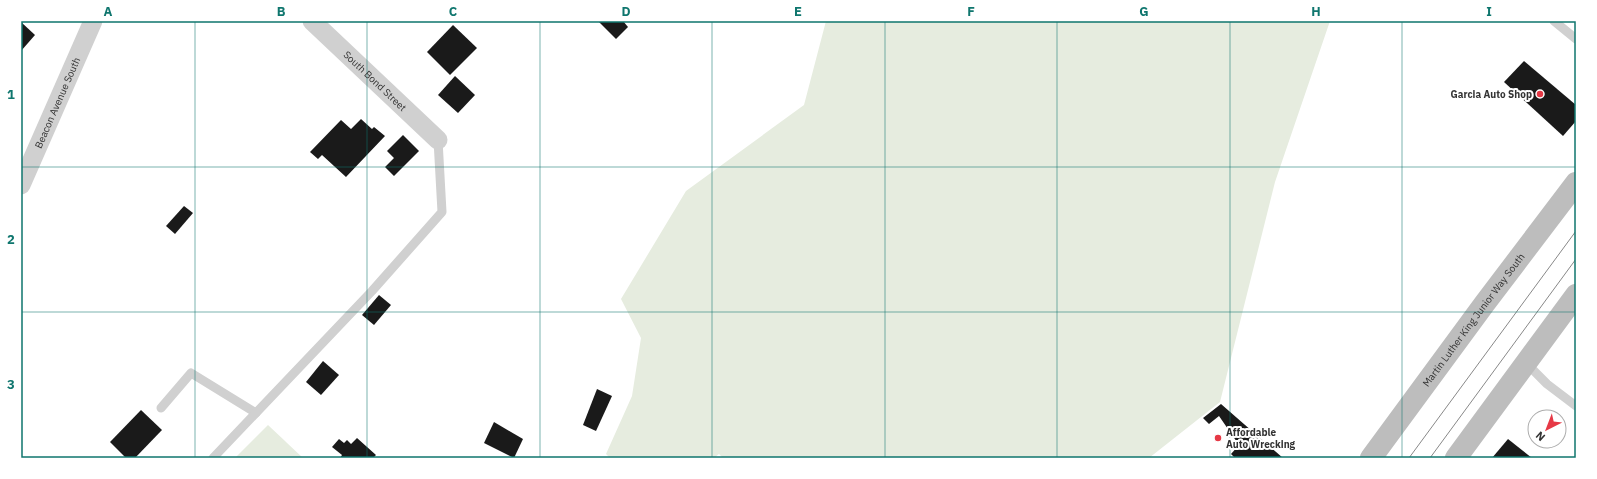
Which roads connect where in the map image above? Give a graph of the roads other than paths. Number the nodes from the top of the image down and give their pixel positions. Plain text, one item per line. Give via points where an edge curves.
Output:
1 (93, 21) edge
2 (312, 21) edge
3 (1554, 21) edge
4 (1576, 39) edge
5 (438, 140) joint
6 (1576, 183) edge
7 (21, 185) edge
8 (1576, 295) edge
9 (1526, 363) junction
10 (1576, 406) edge
11 (161, 408) dead end
12 (256, 413) junction
13 (213, 458) edge
14 (1371, 458) edge
15 (1456, 458) edge

1 - 7 street, Beacon Avenue South
2 - 5 street, South Bond Street
3 - 4 lane
5 - 12 lane via 442,212 372,291
6 - 14 main road, Martin Luther King Junior Way South
8 - 9 main road
9 - 10 lane via 1547,384
9 - 15 main road
11 - 12 lane via 191,373
12 - 13 lane

